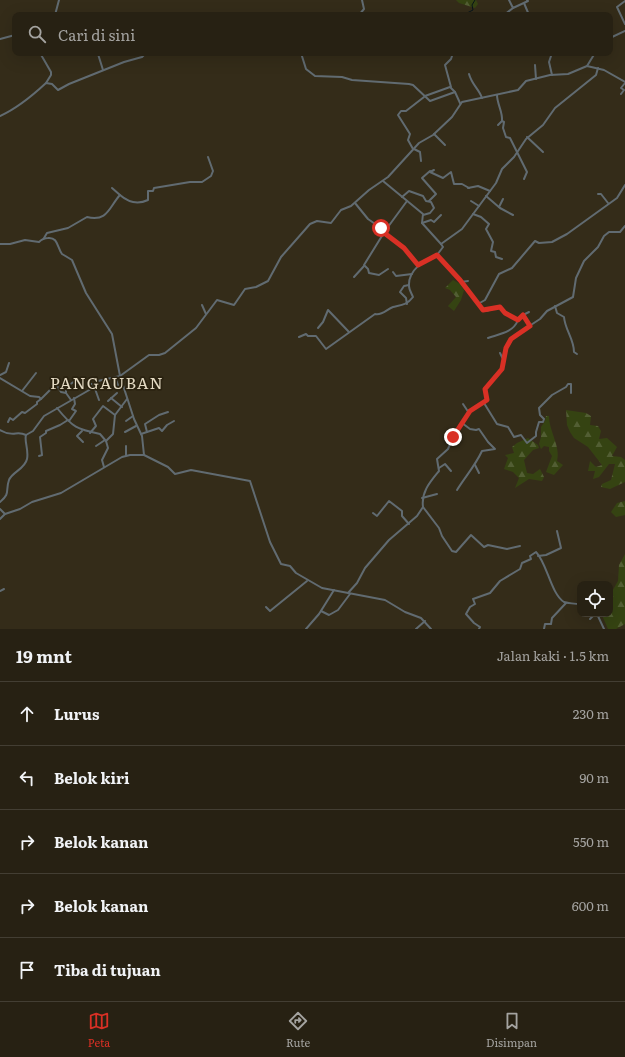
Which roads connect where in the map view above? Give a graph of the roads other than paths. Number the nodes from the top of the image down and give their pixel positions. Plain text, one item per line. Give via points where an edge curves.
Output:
1 (59, 0) edge
2 (362, 0) edge
3 (509, 0) edge
4 (529, 0) edge
5 (625, 1) edge
6 (524, 3) junction
7 (513, 8) junction
8 (56, 12) edge
9 (362, 12) edge
10 (508, 12) edge
11 (528, 12) edge
12 (625, 24) edge
13 (625, 31) edge
14 (12, 36) edge
15 (613, 37) edge
16 (0, 39) edge
17 (42, 56) edge
18 (99, 56) edge
19 (143, 56) edge
20 (302, 56) edge
21 (452, 56) edge
22 (551, 56) edge
23 (593, 56) edge
24 (535, 65) dead end
25 (587, 66) junction
26 (598, 68) junction
27 (104, 70) junction
28 (469, 74) dead end
29 (552, 75) junction
30 (536, 79) junction
31 (46, 83) junction
32 (625, 83) edge
33 (451, 87) junction
34 (455, 92) junction
35 (621, 94) dead end
36 (497, 95) junction
37 (424, 96) junction
38 (482, 98) junction
39 (460, 103) junction
40 (0, 116) edge
41 (502, 121) junction
42 (498, 125) dead end
43 (434, 134) junction
44 (527, 137) junction
45 (445, 145) dead end
46 (413, 149) junction
47 (517, 151) junction
48 (543, 152) dead end
49 (208, 157) dead end
50 (421, 161) dead end
51 (524, 179) dead end
52 (383, 181) junction
53 (625, 185) edge
54 (112, 188) dead end
55 (490, 191) junction
56 (598, 194) dead end
57 (120, 195) junction
58 (486, 196) junction
59 (402, 197) junction
60 (503, 199) dead end
61 (407, 201) junction
62 (429, 201) junction
63 (471, 201) dead end
64 (355, 203) junction
65 (608, 203) junction
66 (479, 206) junction
67 (499, 207) junction
68 (473, 214) junction
69 (423, 215) junction
70 (441, 215) dead end
71 (514, 215) dead end
72 (422, 223) junction
73 (625, 226) edge
74 (385, 231) junction
75 (44, 238) junction
76 (0, 244) edge
77 (441, 244) junction
78 (437, 255) junction
79 (502, 259) dead end
80 (418, 265) junction
81 (364, 266) junction
82 (388, 269) dead end
83 (393, 272) dead end
84 (412, 274) junction
85 (354, 276) dead end
86 (468, 281) dead end
87 (461, 282) junction
88 (408, 285) junction
89 (407, 304) junction
90 (478, 304) junction
91 (202, 305) dead end
92 (555, 306) junction
93 (529, 312) dead end
94 (206, 314) junction
95 (523, 315) junction
96 (518, 320) junction
97 (530, 326) junction
98 (318, 328) dead end
99 (349, 332) junction
100 (299, 337) dead end
101 (488, 338) dead end
102 (500, 353) dead end
103 (577, 354) dead end
104 (505, 362) junction
105 (9, 363) dead end
106 (36, 373) dead end
107 (0, 376) edge
108 (120, 376) junction
109 (115, 377) junction
110 (78, 379) dead end
111 (90, 384) dead end
112 (95, 385) junction
113 (118, 385) dead end
114 (22, 391) junction
115 (66, 393) junction
116 (117, 393) dead end
117 (572, 393) dead end
118 (111, 398) junction
119 (41, 399) junction
120 (73, 399) junction
121 (127, 399) junction
122 (99, 400) dead end
123 (108, 400) dead end
124 (484, 403) junction
125 (463, 404) dead end
126 (122, 407) junction
127 (57, 408) junction
128 (168, 412) dead end
129 (469, 413) junction
130 (115, 416) junction
131 (133, 416) junction
132 (68, 420) junction
133 (126, 421) dead end
134 (174, 421) dead end
135 (8, 422) dead end
136 (462, 423) junction
137 (136, 426) junction
138 (0, 430) edge
139 (82, 430) junction
140 (125, 432) dead end
141 (147, 432) junction
142 (90, 433) junction
143 (141, 434) junction
144 (26, 436) junction
145 (105, 440) junction
146 (82, 442) dead end
147 (96, 446) dead end
148 (126, 446) dead end
149 (126, 455) junction
150 (144, 455) junction
151 (39, 456) dead end
152 (474, 465) junction
153 (104, 467) junction
154 (439, 468) junction
155 (451, 471) dead end
156 (479, 472) dead end
157 (457, 490) dead end
158 (437, 494) dead end
159 (422, 498) junction
160 (0, 502) edge
161 (423, 507) junction
162 (0, 509) edge
163 (373, 513) dead end
164 (5, 514) junction
165 (0, 519) edge
166 (409, 524) junction
167 (557, 531) dead end
168 (520, 546) dead end
169 (538, 556) junction
170 (308, 581) junction
171 (4, 589) dead end
172 (334, 590) junction
173 (0, 591) edge
174 (349, 593) junction
175 (566, 603) junction
176 (577, 604) edge
177 (266, 607) dead end
178 (321, 611) junction
179 (592, 617) edge
180 (598, 617) edge
181 (590, 619) dead end
182 (425, 621) junction
183 (306, 629) edge
184 (416, 629) edge
185 (432, 629) edge
186 (479, 629) edge
187 (544, 629) edge
188 (604, 629) edge

1 - 8 street
2 - 9 street via 364,9
3 - 7 street
4 - 6 street
5 - 12 street via 617,7
6 - 7 street
6 - 11 street
7 - 10 street
13 - 15 street
14 - 16 street
17 - 31 street via 51,72
18 - 27 street
19 - 27 street
20 - 37 street via 306,69 315,76 409,84
21 - 33 street via 445,65
22 - 29 street via 549,62
23 - 25 street
24 - 30 street
25 - 26 street
25 - 29 street via 568,74
26 - 32 street via 606,70
26 - 44 street via 596,75 555,108 543,125
27 - 31 street via 58,90 52,84
28 - 38 street via 471,82 479,90
29 - 30 street
30 - 36 street via 524,82 520,89
31 - 40 street via 35,94
32 - 35 street
33 - 34 street
33 - 37 street
34 - 37 street via 431,101
34 - 39 street
36 - 38 street
36 - 41 street
37 - 46 street via 398,115 410,134 408,140
38 - 39 street
39 - 43 street via 452,117
41 - 42 street
41 - 47 street via 506,137 510,138
43 - 45 street
43 - 46 street
44 - 47 street
44 - 48 street
46 - 50 street via 420,152
46 - 52 street
47 - 51 street via 527,172
47 - 55 street via 502,169
49 - 57 street via 214,171 202,182 154,188 153,191 148,191 148,200 142,203 128,201
52 - 59 street
52 - 64 street
53 - 65 street via 621,189 621,194
54 - 57 street
55 - 58 street
55 - 62 street via 478,186 468,189 462,184 454,184 452,172 443,178 430,172 434,170 422,178 436,194
56 - 65 street via 601,194
57 - 75 street via 113,201 113,207 103,216 93,219 87,217 68,228 47,233
58 - 66 street
58 - 67 street
59 - 61 street
59 - 62 street via 410,191
60 - 67 street
61 - 69 street
61 - 74 street
62 - 69 street via 434,208 430,213
63 - 66 street
64 - 74 street via 368,219
64 - 94 street via 341,210 331,222 317,221 307,226 281,257 271,278 264,284 245,290 234,305 217,300
65 - 90 street via 556,241 535,241 512,268 499,274 485,300
66 - 68 street
67 - 71 street
68 - 77 street via 462,229
68 - 79 street via 481,217 489,225 486,229 493,242 491,250 496,257
69 - 72 street
70 - 72 street via 434,222 431,220
72 - 77 street
73 - 92 street via 620,232 609,232 602,237 598,248 584,261 579,270 573,297
74 - 80 street
74 - 81 street
75 - 76 street via 39,242 26,240
75 - 108 street via 56,240 62,254 72,260 86,293 112,334
77 - 78 street via 443,247
78 - 80 street
78 - 87 street
80 - 84 street
81 - 82 street via 369,273 379,275
81 - 85 street
83 - 84 street via 396,276
84 - 88 street
86 - 87 street
87 - 90 street
88 - 89 street via 413,296
88 - 89 street via 400,292 406,298
89 - 99 street via 393,307 379,315 375,314
90 - 96 street via 485,311 500,308
91 - 94 street
92 - 97 street
92 - 103 street via 557,313 564,317 574,342 574,352
93 - 95 street
94 - 108 street via 196,328 165,353 149,355
95 - 96 street
95 - 97 street
96 - 101 street via 508,331
97 - 104 street via 511,339 506,348
98 - 99 street via 328,310
99 - 100 street via 326,349 316,336 306,334
102 - 104 street
104 - 124 street via 498,375 485,388 487,398
105 - 107 street via 6,372
106 - 114 street
107 - 114 street
108 - 109 street
108 - 121 street
109 - 112 street via 98,381
109 - 113 street
110 - 115 street via 66,387
111 - 112 street
112 - 120 street
112 - 122 street
114 - 119 street
115 - 119 street via 61,392 57,386
115 - 120 street
116 - 118 street
117 - 124 street via 571,384 568,384 539,408 543,422 539,422 536,436 527,443 521,435 514,437 508,427 497,424
118 - 123 street
118 - 126 street
119 - 135 street via 13,420 10,418
120 - 127 street
120 - 132 street via 75,404 72,409 76,411
121 - 126 street
121 - 131 street
124 - 129 street
125 - 129 street
126 - 130 street
127 - 132 street
127 - 144 street via 44,416
128 - 141 street via 145,424
129 - 136 street
130 - 142 street via 103,406 93,419 96,426
130 - 145 street via 113,434
131 - 133 street
131 - 137 street
132 - 139 street
132 - 151 street via 46,431 40,437 42,455
134 - 141 street via 162,431 159,428
136 - 152 street via 470,429 479,429 495,449 482,451
136 - 154 street via 448,449 437,459
137 - 140 street
137 - 143 street
138 - 144 street via 10,435 20,433
139 - 142 street
139 - 146 street via 77,436
141 - 143 street
142 - 145 street via 100,434
143 - 150 street
144 - 160 street via 29,450 27,461 10,479 7,495
145 - 147 street
145 - 153 street via 108,448 102,460
148 - 149 street
149 - 150 street
149 - 153 street
150 - 170 street via 164,465 174,474 198,470 250,481 270,542 280,562 290,566 294,572
152 - 156 street
152 - 157 street
153 - 164 street via 61,493
154 - 155 street via 445,464
154 - 159 street via 427,485
158 - 159 street
159 - 161 street
161 - 166 street
161 - 168 street via 440,529 452,551 456,552 472,535 484,547 488,545 507,549
162 - 164 street
163 - 166 street via 376,516 389,501 402,511 402,516
164 - 165 street
166 - 174 street via 392,537 365,568
167 - 169 street via 561,548
169 - 175 street via 553,588
169 - 186 street via 536,552 531,554 531,559 500,581 490,593 473,599 475,604 466,614 480,627
170 - 172 street via 322,588
170 - 177 street via 270,610
171 - 173 street
172 - 174 street
172 - 178 street
174 - 178 street via 335,613 329,615
174 - 182 street via 386,600
175 - 176 street
175 - 187 street via 552,618 551,624 545,624
178 - 183 street
179 - 181 street
180 - 188 street
182 - 184 street
182 - 185 street

